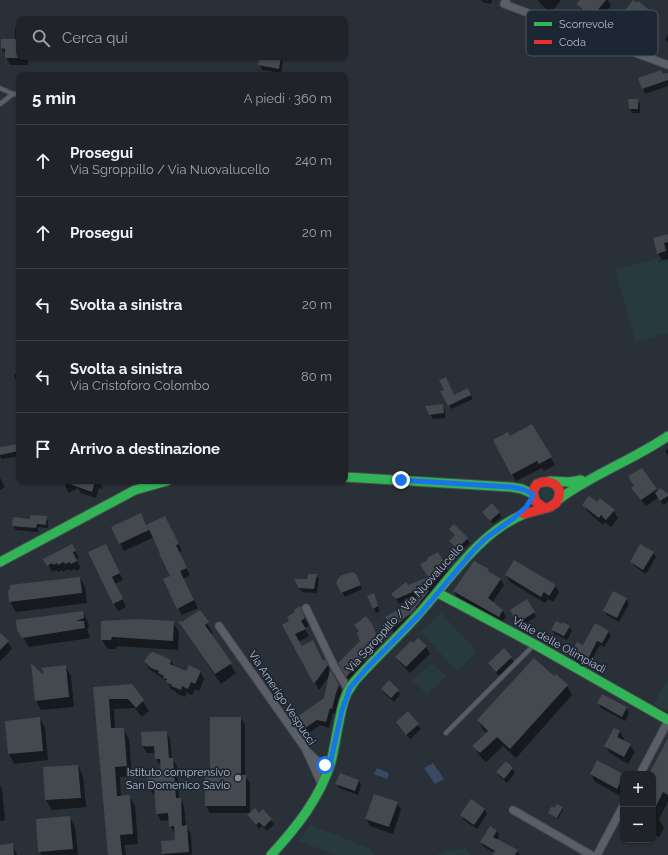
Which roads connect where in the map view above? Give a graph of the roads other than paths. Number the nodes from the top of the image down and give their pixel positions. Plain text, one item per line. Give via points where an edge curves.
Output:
1 (506, 0) edge
2 (526, 12) edge
3 (644, 56) edge
4 (668, 65) edge
5 (0, 88) edge
6 (13, 94) joint
7 (0, 104) edge
8 (668, 436) edge
9 (348, 477) edge
10 (589, 479) junction
11 (546, 481) junction
12 (152, 484) edge
13 (511, 487) junction
14 (533, 495) junction
15 (559, 499) junction
16 (544, 508) junction
17 (514, 518) junction
18 (0, 562) edge
19 (438, 593) junction
20 (306, 608) dead end
21 (219, 626) dead end
22 (534, 644) junction
23 (349, 691) junction
24 (668, 721) edge
25 (446, 733) dead end
26 (305, 748) junction
27 (330, 764) junction
28 (642, 771) edge
29 (322, 785) junction
30 (622, 807) edge
31 (513, 810) dead end
32 (283, 843) junction
33 (272, 855) edge
34 (278, 855) edge
35 (590, 855) edge
36 (597, 855) edge

1 - 2 street via 504,4
3 - 4 street
5 - 6 lane
6 - 7 lane
8 - 10 main road via 638,456
9 - 13 main road
10 - 11 main road via 570,482
10 - 15 main road
11 - 13 main road
11 - 14 main road via 537,484
11 - 15 main road via 552,482 559,490
12 - 18 main road via 135,490
13 - 14 main road
14 - 16 main road via 536,504
14 - 17 main road via 526,507
15 - 16 main road via 552,507
16 - 17 main road
17 - 19 main road, Via Sgroppillo / Via Nuovalucello via 486,538
19 - 22 main road, Viale delle Olimpiadi
19 - 23 main road, Via Sgroppillo / Via Nuovalucello via 367,668
20 - 23 street
21 - 26 street, Via Amerigo Vespucci
22 - 24 main road, Viale delle Olimpiadi
22 - 25 lane
23 - 27 main road, Via Sgroppillo / Via Nuovalucello
24 - 28 street
26 - 27 street via 319,763
26 - 29 street, Via Amerigo Vespucci
27 - 29 main road, Via Sgroppillo / Via Nuovalucello
29 - 32 main road, Via Sgroppillo / Via Nuovalucello via 309,808
30 - 36 street
31 - 35 street
32 - 33 main road, Via Sgroppillo / Via Nuovalucello
32 - 34 street

